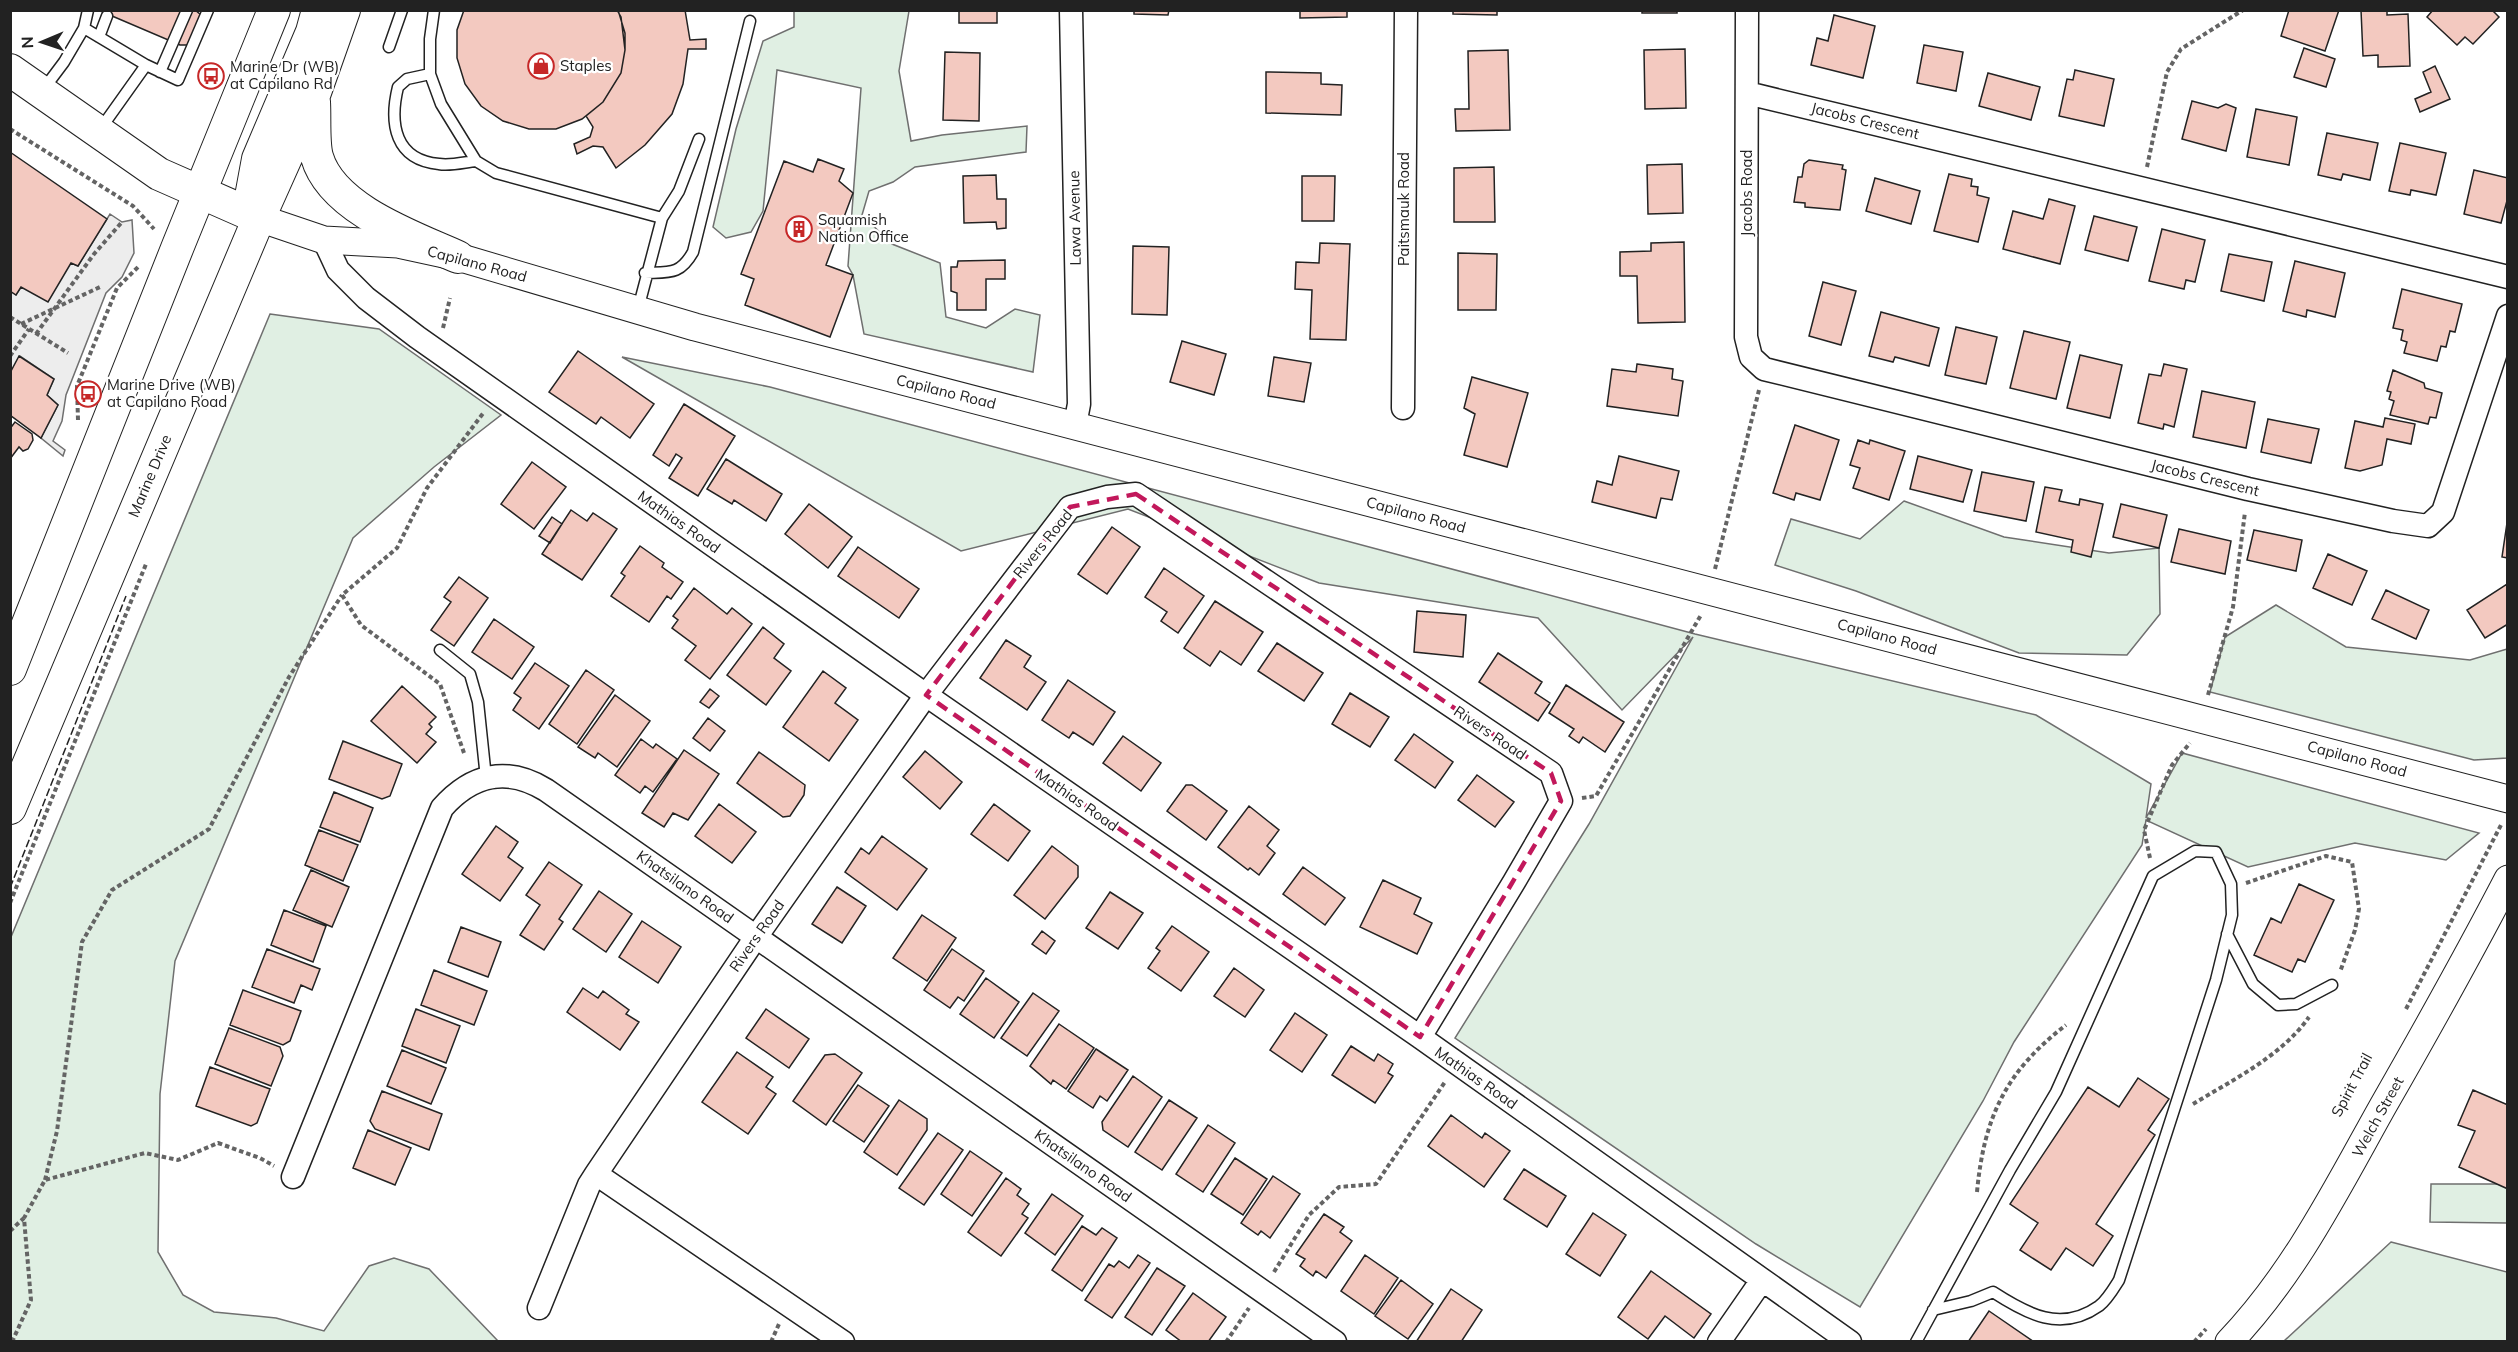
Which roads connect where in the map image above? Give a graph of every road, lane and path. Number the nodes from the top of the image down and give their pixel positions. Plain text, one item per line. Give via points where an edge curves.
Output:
1 (88, 10) edge
2 (187, 10) edge
3 (208, 10) edge
4 (274, 10) edge
5 (318, 10) edge
6 (344, 10) edge
7 (402, 10) edge
8 (434, 10) edge
9 (1071, 10) edge
10 (1406, 10) edge
11 (1747, 10) edge
12 (2243, 10) edge
13 (107, 16) dead end
14 (750, 21) dead end
15 (84, 28) junction
16 (99, 37) junction
17 (388, 47) dead end
18 (146, 65) junction
19 (10, 70) edge
20 (160, 72) junction
21 (430, 74) junction
22 (41, 92) junction
23 (1747, 93) junction
24 (314, 95) junction
25 (10, 129) edge
26 (98, 132) junction
27 (699, 139) dead end
28 (476, 161) junction
29 (2143, 188) junction
30 (199, 193) junction
31 (259, 218) junction
32 (662, 218) junction
33 (122, 222) dead end
34 (155, 230) dead end
35 (324, 240) junction
36 (458, 257) junction
37 (645, 273) junction
38 (2508, 278) edge
39 (100, 287) dead end
40 (450, 298) dead end
41 (55, 308) junction
42 (637, 310) junction
43 (2508, 316) edge
44 (10, 317) edge
45 (21, 324) junction
46 (29, 329) junction
47 (36, 334) junction
48 (441, 334) dead end
49 (10, 345) edge
50 (16, 348) junction
51 (68, 353) dead end
52 (10, 356) edge
53 (1764, 369) junction
54 (1403, 408) dead end
55 (484, 412) dead end
56 (1075, 425) junction
57 (2248, 489) junction
58 (1713, 577) dead end
59 (342, 595) junction
60 (132, 599) dead end
61 (1702, 612) dead end
62 (14, 650) edge
63 (440, 650) dead end
64 (926, 695) junction
65 (2206, 704) dead end
66 (2190, 743) dead end
67 (480, 780) junction
68 (1561, 801) junction
69 (10, 808) edge
70 (2505, 810) edge
71 (2153, 876) junction
72 (2508, 879) edge
73 (2231, 887) junction
74 (10, 903) edge
75 (2227, 934) junction
76 (756, 937) junction
77 (2332, 984) junction
78 (2099, 1000) junction
79 (2404, 1012) dead end
80 (1420, 1037) junction
81 (1458, 1064) junction
82 (2172, 1117) junction
83 (596, 1174) junction
84 (293, 1177) joint
85 (45, 1180) junction
86 (24, 1218) junction
87 (10, 1231) edge
88 (1973, 1237) junction
89 (1762, 1280) junction
90 (1261, 1290) junction
91 (539, 1308) dead end
92 (1933, 1310) junction
93 (2219, 1334) edge
94 (12, 1341) edge
95 (843, 1341) edge
96 (1226, 1341) edge
97 (1335, 1341) edge
98 (1719, 1341) edge
99 (1850, 1341) edge
100 (1916, 1341) edge
101 (2194, 1341) edge

1 - 15 lane
2 - 20 lane
3 - 20 lane via 178,80
4 - 30 main road
5 - 31 main road via 258,159 251,197
6 - 24 main road, Marine Drive
7 - 17 lane
8 - 21 lane
9 - 56 street, Lawa Avenue via 1079,404
10 - 54 street, Paitsmauk Road
11 - 23 street, Jacobs Road
12 - 29 path via 2181,50 2167,72
13 - 16 lane
14 - 37 lane via 693,252 681,268
15 - 16 lane
15 - 22 lane
16 - 18 lane
18 - 20 lane
18 - 26 lane
19 - 22 main road
21 - 28 lane via 441,104
21 - 28 lane via 407,78 398,87 393,121 397,137 408,152 440,165
22 - 26 main road
23 - 29 street, Jacobs Crescent
23 - 53 street, Jacobs Road via 1746,337 1751,357
24 - 31 main road, Marine Drive
24 - 36 main road via 317,158 333,186 368,216
25 - 34 path via 133,206
26 - 30 main road via 159,174
27 - 32 lane via 679,191
28 - 32 lane via 496,173
29 - 38 street, Jacobs Crescent
30 - 31 main road
30 - 62 main road
31 - 35 street, Capilano Road
31 - 69 main road, Marine Drive
32 - 37 lane
33 - 41 path
35 - 36 street, Capilano Road via 398,244
35 - 64 street, Mathias Road via 338,270 409,331
36 - 42 street, Capilano Road
37 - 42 lane
39 - 41 path
40 - 48 path
41 - 45 path
41 - 47 path
42 - 56 street, Capilano Road
43 - 57 street, Jacobs Crescent via 2443,512 2428,526
44 - 45 path
45 - 46 path
46 - 47 path
46 - 50 path
47 - 51 path
49 - 50 path
50 - 52 path
53 - 57 street, Jacobs Crescent
53 - 58 path
55 - 59 path via 427,488 397,548
56 - 70 street, Capilano Road
57 - 65 path via 2233,607
59 - 67 path via 361,625 440,684
59 - 85 path via 289,677 209,829 112,890 82,942 57,1131
60 - 74 path
61 - 68 path via 1596,796
63 - 67 lane via 470,674 478,702
64 - 68 street, Rivers Road via 1070,507 1136,494 1551,773
64 - 76 street, Rivers Road
64 - 80 street, Mathias Road
66 - 71 path via 2172,765 2144,830
67 - 76 street, Khatsilano Road via 502,776 532,781
67 - 84 street via 451,797 435,822
68 - 80 street
70 - 79 path
71 - 73 lane via 2195,851 2216,852
71 - 78 lane
72 - 93 street, Welch Street via 2461,971 2310,1236 2275,1289
73 - 75 lane via 2232,915
73 - 77 path via 2326,856 2352,862 2359,909 2340,973
75 - 77 lane via 2253,984 2278,1005 2296,1004
75 - 82 lane
76 - 83 street, Rivers Road
76 - 90 street, Khatsilano Road
77 - 82 path via 2303,1026 2260,1063
78 - 88 lane via 2056,1092
78 - 88 path via 2038,1046 2010,1082 1992,1117 1980,1168
80 - 81 street, Mathias Road
81 - 89 street, Mathias Road
81 - 90 path via 1376,1184 1339,1187 1309,1215
82 - 92 lane via 2120,1280 2101,1305 2077,1317 2049,1320 2022,1310 1993,1292
83 - 91 street, Rivers Road
83 - 95 street
84 - 85 path via 260,1158 218,1143 178,1160 145,1153
85 - 86 path
86 - 87 path
86 - 94 path via 31,1300
88 - 92 lane
89 - 98 street
89 - 99 street, Mathias Road
90 - 96 path
90 - 97 street, Khatsilano Road
92 - 100 lane
93 - 101 path

